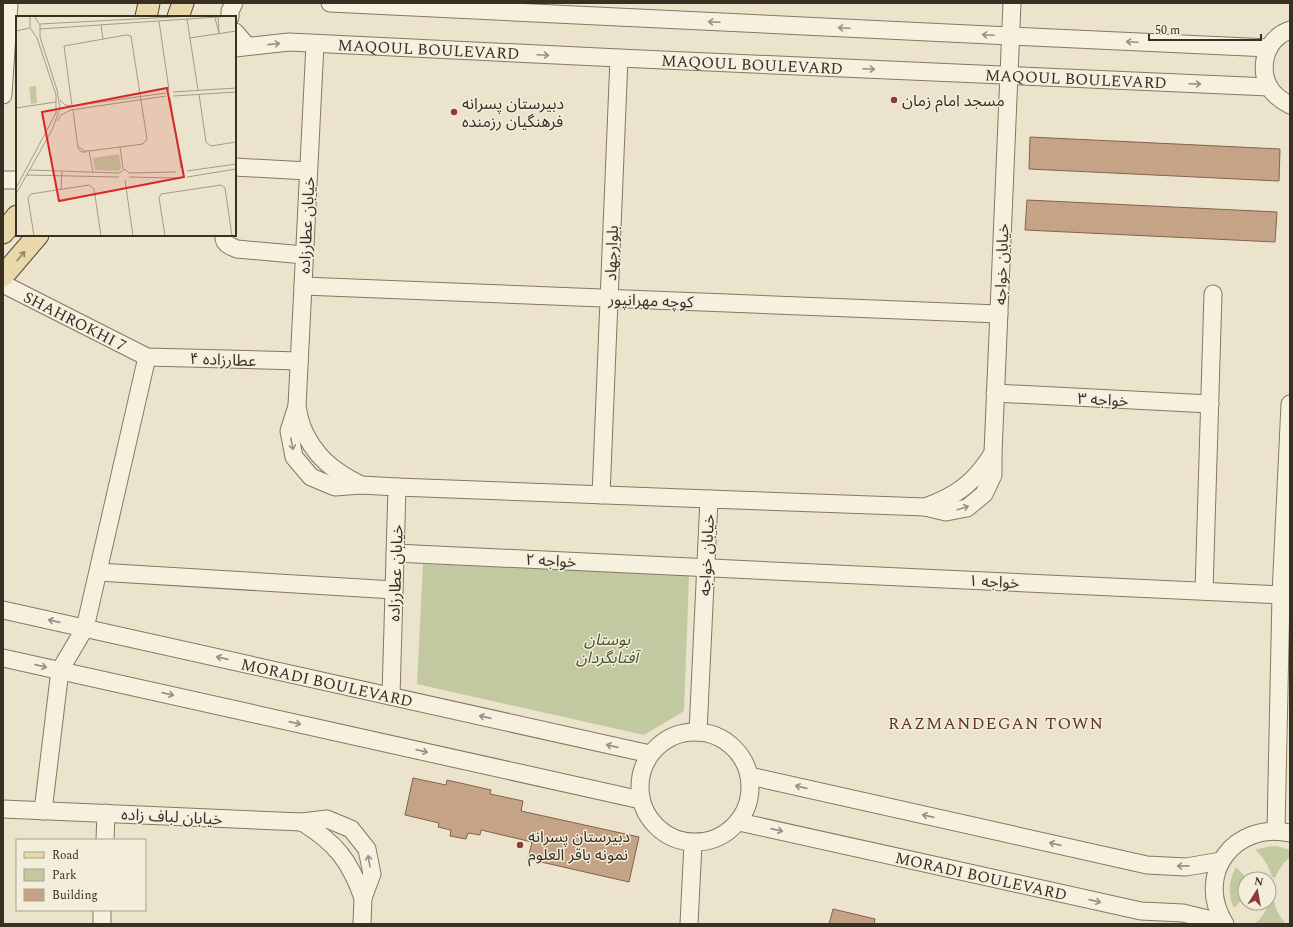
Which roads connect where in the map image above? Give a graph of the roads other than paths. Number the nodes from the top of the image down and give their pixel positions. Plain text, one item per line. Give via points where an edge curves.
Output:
1 (9, 3) edge
2 (149, 3) edge
3 (183, 3) edge
4 (234, 3) edge
5 (330, 3) edge
6 (1012, 3) edge
7 (146, 16) edge
8 (178, 16) edge
9 (230, 16) edge
10 (1290, 30) edge
11 (236, 34) edge
12 (1010, 36) junction
13 (315, 44) junction
14 (241, 47) edge
15 (1269, 48) junction
16 (619, 58) junction
17 (1009, 76) junction
18 (8, 85) edge
19 (1269, 88) junction
20 (1290, 105) edge
21 (236, 167) edge
22 (308, 171) junction
23 (3, 180) edge
24 (16, 180) edge
25 (16, 217) edge
26 (3, 233) edge
27 (37, 236) edge
28 (224, 236) edge
29 (304, 255) junction
30 (3, 276) edge
31 (3, 284) edge
32 (303, 286) junction
33 (1213, 294) dead end
34 (609, 299) junction
35 (999, 314) junction
36 (147, 357) junction
37 (299, 361) junction
38 (995, 394) junction
39 (1210, 404) junction
40 (1290, 404) edge
41 (397, 487) junction
42 (601, 495) junction
43 (709, 499) junction
44 (1287, 519) edge
45 (395, 553) junction
46 (706, 568) junction
47 (98, 572) junction
48 (394, 590) junction
49 (1204, 591) junction
50 (1282, 595) junction
51 (3, 610) edge
52 (85, 628) junction
53 (1285, 636) edge
54 (3, 658) edge
55 (60, 670) junction
56 (391, 696) junction
57 (698, 732) junction
58 (650, 754) junction
59 (750, 776) junction
60 (641, 800) junction
61 (3, 809) edge
62 (43, 811) junction
63 (106, 813) junction
64 (302, 822) junction
65 (739, 822) junction
66 (1283, 832) edge
67 (105, 839) edge
68 (693, 843) junction
69 (1221, 861) junction
70 (364, 898) junction
71 (102, 911) edge
72 (102, 924) edge
73 (362, 924) edge
74 (689, 924) edge
75 (1225, 924) edge

1 - 18 street
2 - 7 main road
3 - 8 main road
4 - 9 street
12 -> 5 street
6 - 12 street, خیابان خواجه
10 - 15 street via 1278,36
11 - 14 street
15 -> 12 street
12 - 17 street, خیابان خواجه
14 -> 13 street, MAQOUL BOULEVARD via 289,42
13 -> 16 street, MAQOUL BOULEVARD
13 - 22 street, خیابان عطارزاده
15 - 19 street via 1264,68
16 -> 17 street, MAQOUL BOULEVARD
16 - 34 street, بلوارجهاد
17 -> 19 street, MAQOUL BOULEVARD
17 - 35 street, خیابان خواجه
19 - 20 street via 1278,98
21 - 22 street
22 - 29 street, خیابان عطارزاده
23 - 24 street
25 - 26 main road
30 -> 27 main road
28 - 29 street via 227,245 237,249
29 - 32 street, خیابان عطارزاده
31 - 36 street, SHAHROKHI 7
32 - 34 street, کوچه مهرانپور
32 - 37 street, خیابان عطارزاده
33 - 39 street
34 - 35 street, کوچه مهرانپور
34 - 42 street, بلوارجهاد
35 - 38 street, خیابان خواجه
36 - 37 street, عطارزاده ۴
36 - 47 street
37 - 41 street, خیابان عطارزاده via 296,406 289,431 294,457 311,477 335,487
38 - 39 street, خواجه ۳
38 - 43 street, خیابان خواجه via 993,475 984,494 967,508 946,512 925,507
39 - 49 street
40 - 44 street
41 - 42 street
41 - 45 street, خیابان عطارزاده
42 - 43 street
43 - 46 street, خیابان خواجه
44 - 50 street
45 - 46 street, خواجه ۲
45 - 48 street, خیابان عطارزاده
46 - 49 street, خواجه ۱
46 - 57 street, خیابان خواجه
47 - 48 street
47 - 52 street
48 - 56 street, خیابان عطارزاده
49 - 50 street, خواجه ۱
50 - 53 street
52 -> 51 street, MORADI BOULEVARD
52 - 55 street
56 -> 52 street, MORADI BOULEVARD
53 - 66 street
54 -> 55 street
55 -> 60 street
55 - 62 street
58 -> 56 street, MORADI BOULEVARD
57 - 58 street via 671,737
57 - 59 street via 726,741 737,750
58 - 60 street via 643,768
59 - 65 street via 751,792 747,808
69 -> 59 street via 1186,867 1147,865
60 - 68 street via 646,813 660,830 679,840
61 - 62 street, خیابان لباف زاده
62 - 63 street, خیابان لباف زاده
63 - 64 street, خیابان لباف زاده
63 - 67 street
64 - 70 street, خیابان لباف زاده via 329,841 347,862
70 -> 64 street, خیابان لباف زاده via 372,874 367,849 351,829 327,819
65 - 68 street via 718,838
65 -> 75 street, MORADI BOULEVARD via 1141,911 1183,913
66 - 69 street via 1263,831 1250,835 1239,841
68 - 74 street
69 - 75 street via 1216,873 1214,892 1218,912
70 - 73 street, خیابان لباف زاده
71 - 72 street

